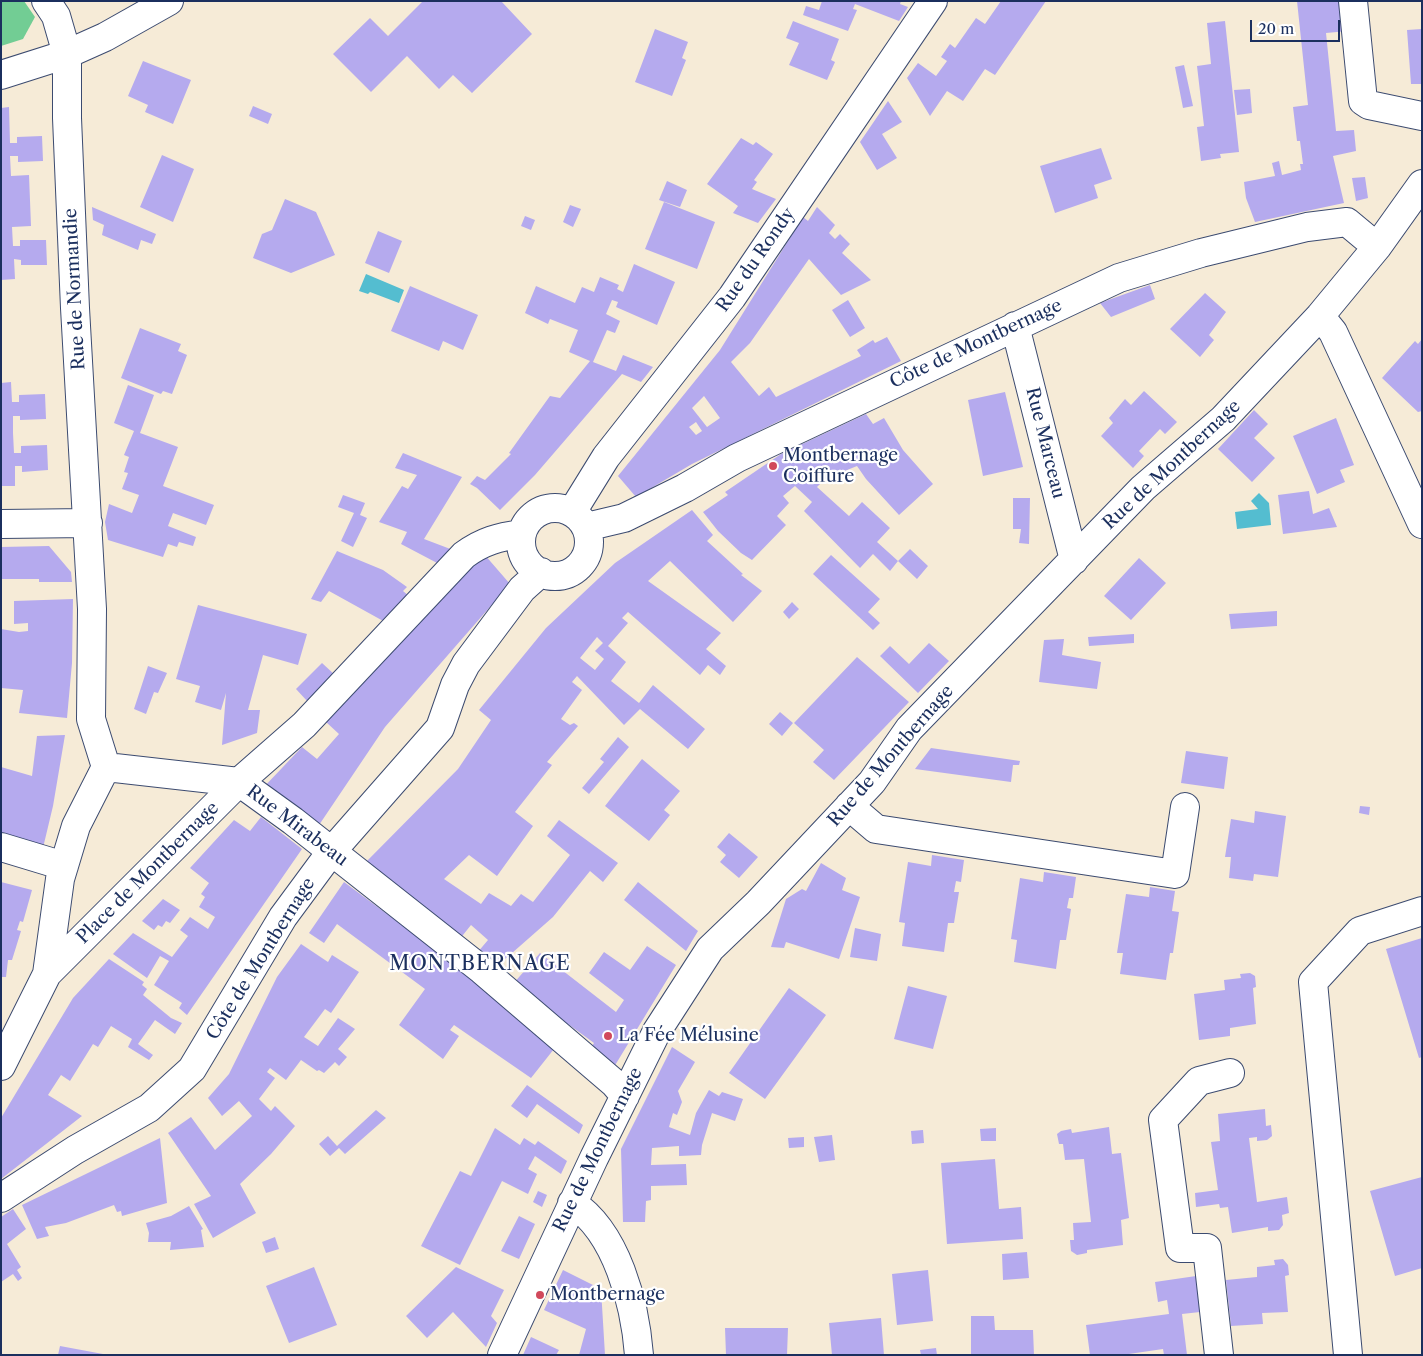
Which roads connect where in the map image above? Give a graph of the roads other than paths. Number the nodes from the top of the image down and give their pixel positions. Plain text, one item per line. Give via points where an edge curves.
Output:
1 (46, 1) edge
2 (169, 1) edge
3 (933, 1) edge
4 (1353, 1) edge
5 (67, 54) junction
6 (1, 75) edge
7 (1422, 116) edge
8 (1422, 184) edge
9 (1377, 247) junction
10 (1320, 316) junction
11 (1015, 326) junction
12 (579, 520) junction
13 (88, 523) junction
14 (1, 524) edge
15 (1422, 524) edge
16 (522, 534) junction
17 (1074, 560) junction
18 (541, 572) junction
19 (106, 767) junction
20 (239, 782) junction
21 (849, 806) junction
22 (1185, 807) dead end
23 (1, 848) edge
24 (331, 852) junction
25 (64, 866) junction
26 (1422, 911) edge
27 (48, 974) junction
28 (1, 1066) edge
29 (1230, 1073) dead end
30 (625, 1096) junction
31 (1, 1198) edge
32 (572, 1203) junction
33 (502, 1355) edge
34 (639, 1355) edge
35 (1219, 1355) edge
36 (1348, 1355) edge

1 - 5 street, Rue de Normandie via 56,16
2 - 5 street
3 - 12 street, Rue du Rondy via 732,297 606,457
4 - 7 street via 1363,102
5 - 6 street
5 - 13 street, Rue de Normandie via 75,299
8 - 9 street, Rue de Montbernage
9 - 10 street, Rue de Montbernage
9 - 11 street, Côte de Montbernage via 1347,222 1307,227 1119,278
10 - 15 street via 1333,332
10 - 17 street, Rue de Montbernage via 1223,419 1143,488
11 - 12 street, Côte de Montbernage via 737,458 624,518
11 - 17 street, Rue Marceau
12 - 16 street via 557,508 542,510 526,524
12 - 18 street via 589,547 579,565 561,575
13 - 14 street
13 - 19 street via 92,609 91,719
16 - 18 street via 522,552 526,561
16 - 20 street, Rue Mirabeau via 493,538 464,555 304,725
17 - 21 street, Rue de Montbernage via 909,729 872,782
18 - 24 street, Côte de Montbernage via 522,590 466,664 440,728
19 - 20 street, Place de Montbernage
19 - 25 street, Place de Montbernage via 76,826
20 - 24 street, Rue Mirabeau
20 - 27 street, Place de Montbernage
21 - 22 street via 876,829 1174,874
21 - 30 street, Rue de Montbernage via 710,949 657,1031
23 - 25 street
24 - 30 street, Rue Mirabeau via 482,970
24 - 31 street, Côte de Montbernage via 283,917 192,1069 149,1108 75,1150
25 - 27 street, Place de Montbernage
26 - 36 street via 1360,932 1313,982
27 - 28 street, Place de Montbernage
29 - 35 street via 1199,1081 1163,1120 1180,1248 1207,1248
30 - 32 street, Rue de Montbernage
32 - 33 street, Rue de Montbernage
32 - 34 street via 593,1219 612,1250 634,1318

